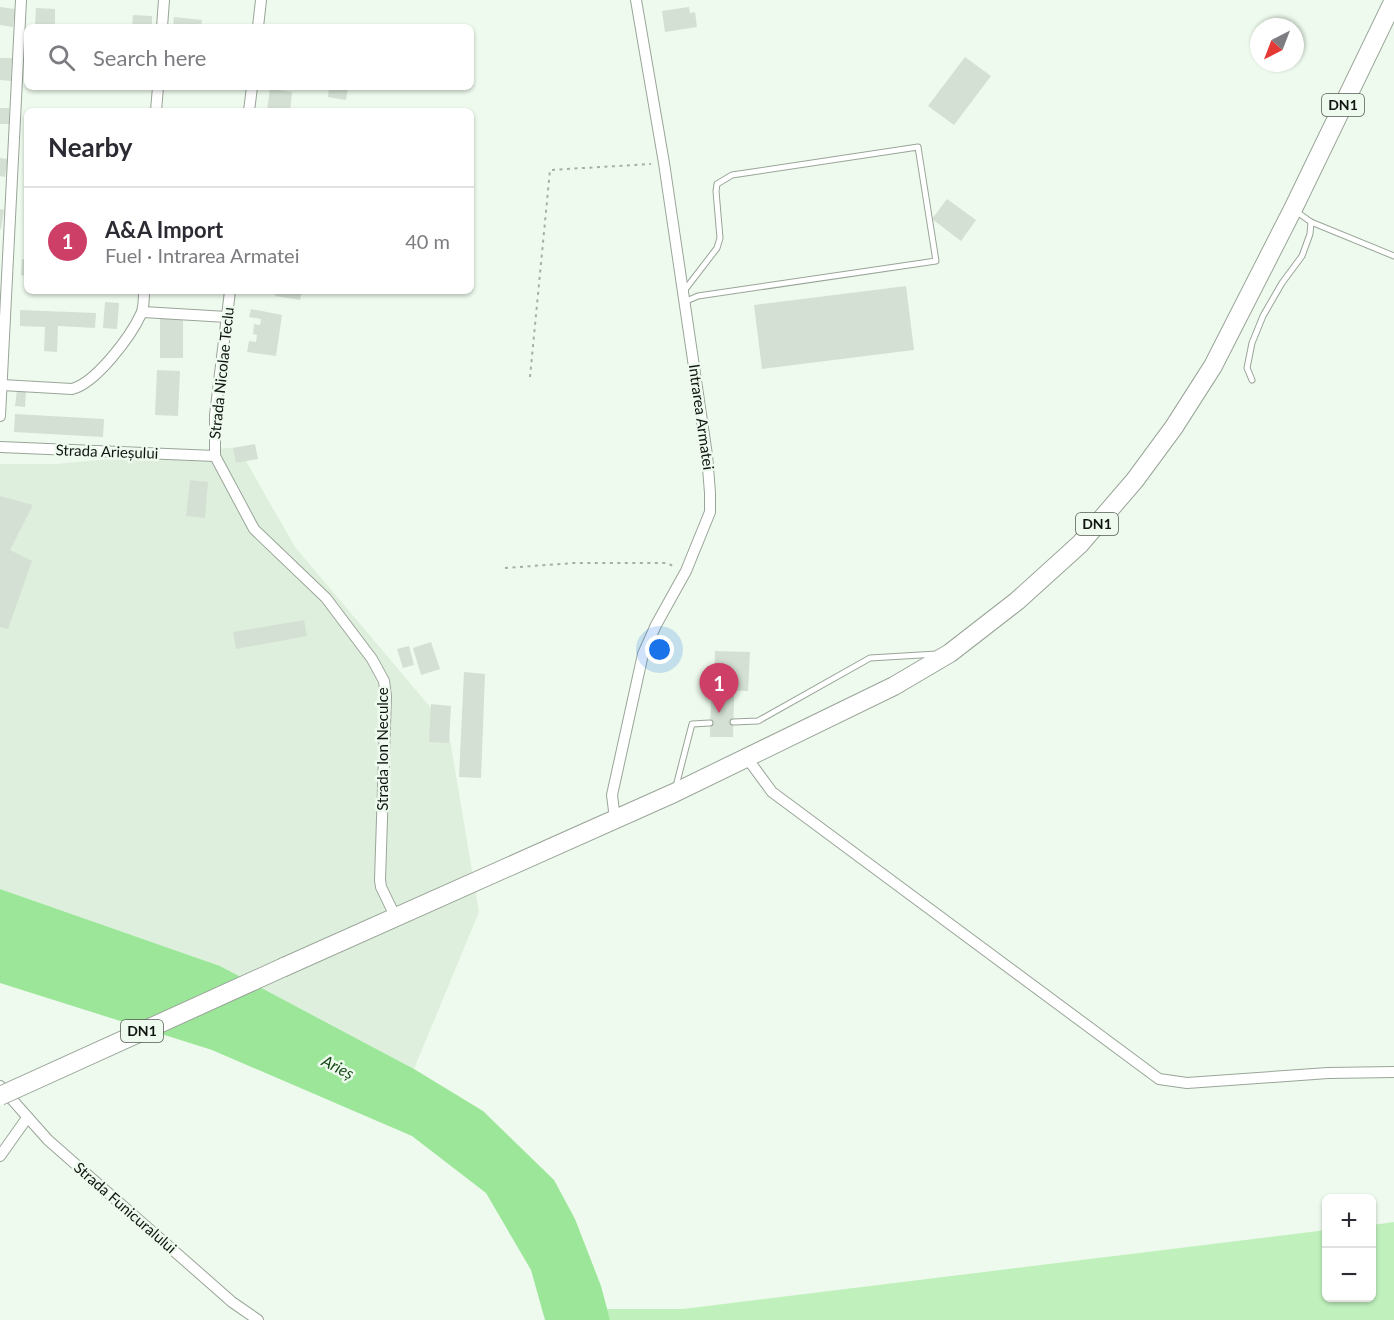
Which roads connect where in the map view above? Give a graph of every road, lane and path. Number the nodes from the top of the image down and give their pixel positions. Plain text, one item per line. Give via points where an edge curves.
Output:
1 (21, 0) edge
2 (164, 0) edge
3 (261, 0) edge
4 (636, 0) edge
5 (1394, 0) edge
6 (162, 24) edge
7 (258, 24) edge
8 (158, 90) edge
9 (252, 90) edge
10 (156, 108) edge
11 (249, 108) edge
12 (664, 163) junction
13 (1293, 209) junction
14 (1311, 222) junction
15 (1394, 256) edge
16 (144, 294) edge
17 (230, 294) edge
18 (684, 297) junction
19 (143, 312) junction
20 (228, 317) junction
21 (530, 377) dead end
22 (1252, 380) dead end
23 (2, 385) junction
24 (0, 416) edge
25 (0, 447) edge
26 (215, 456) junction
27 (505, 568) dead end
28 (686, 571) junction
29 (950, 653) junction
30 (733, 722) dead end
31 (710, 723) dead end
32 (747, 758) junction
33 (674, 793) junction
34 (615, 819) junction
35 (396, 918) junction
36 (1394, 1072) edge
37 (0, 1086) edge
38 (0, 1096) edge
39 (27, 1118) junction
40 (0, 1155) edge
41 (258, 1320) edge

1 - 23 street
2 - 6 street
3 - 7 street
4 - 12 street, Intrarea Armatei
5 - 13 main road, DN1
8 - 10 street
9 - 11 street
12 - 18 street, Intrarea Armatei
12 - 21 path via 550,170
13 - 14 lane
13 - 29 main road, DN1 via 1213,366 1136,480 1080,544 1017,602
14 - 15 lane
14 - 22 lane via 1302,256 1263,316 1252,343 1247,368
16 - 19 street
17 - 20 street, Strada Nicolae Teclu
18 - 18 lane via 936,261 918,147 732,176 717,184 720,238
18 - 28 street, Intrarea Armatei via 710,493 710,512
19 - 20 street
19 - 23 street via 125,343 78,387
20 - 26 street, Strada Nicolae Teclu via 215,415
23 - 24 street
25 - 26 street, Strada Arieșului
26 - 35 street, Strada Ion Neculce via 254,529 326,598 372,658 384,681 380,880
27 - 28 path via 667,563
28 - 34 street, Intrarea Armatei via 643,654 612,795
29 - 30 lane via 870,658 758,722
29 - 32 main road, DN1 via 894,686
31 - 33 lane via 692,724
32 - 33 main road, DN1
32 - 36 street via 772,792 1159,1079 1186,1083
33 - 34 main road, DN1
34 - 35 main road, DN1
35 - 38 main road, DN1, bridge
37 - 39 street, Strada Funicuralului
39 - 40 street
39 - 41 street, Strada Funicuralului via 205,1279

